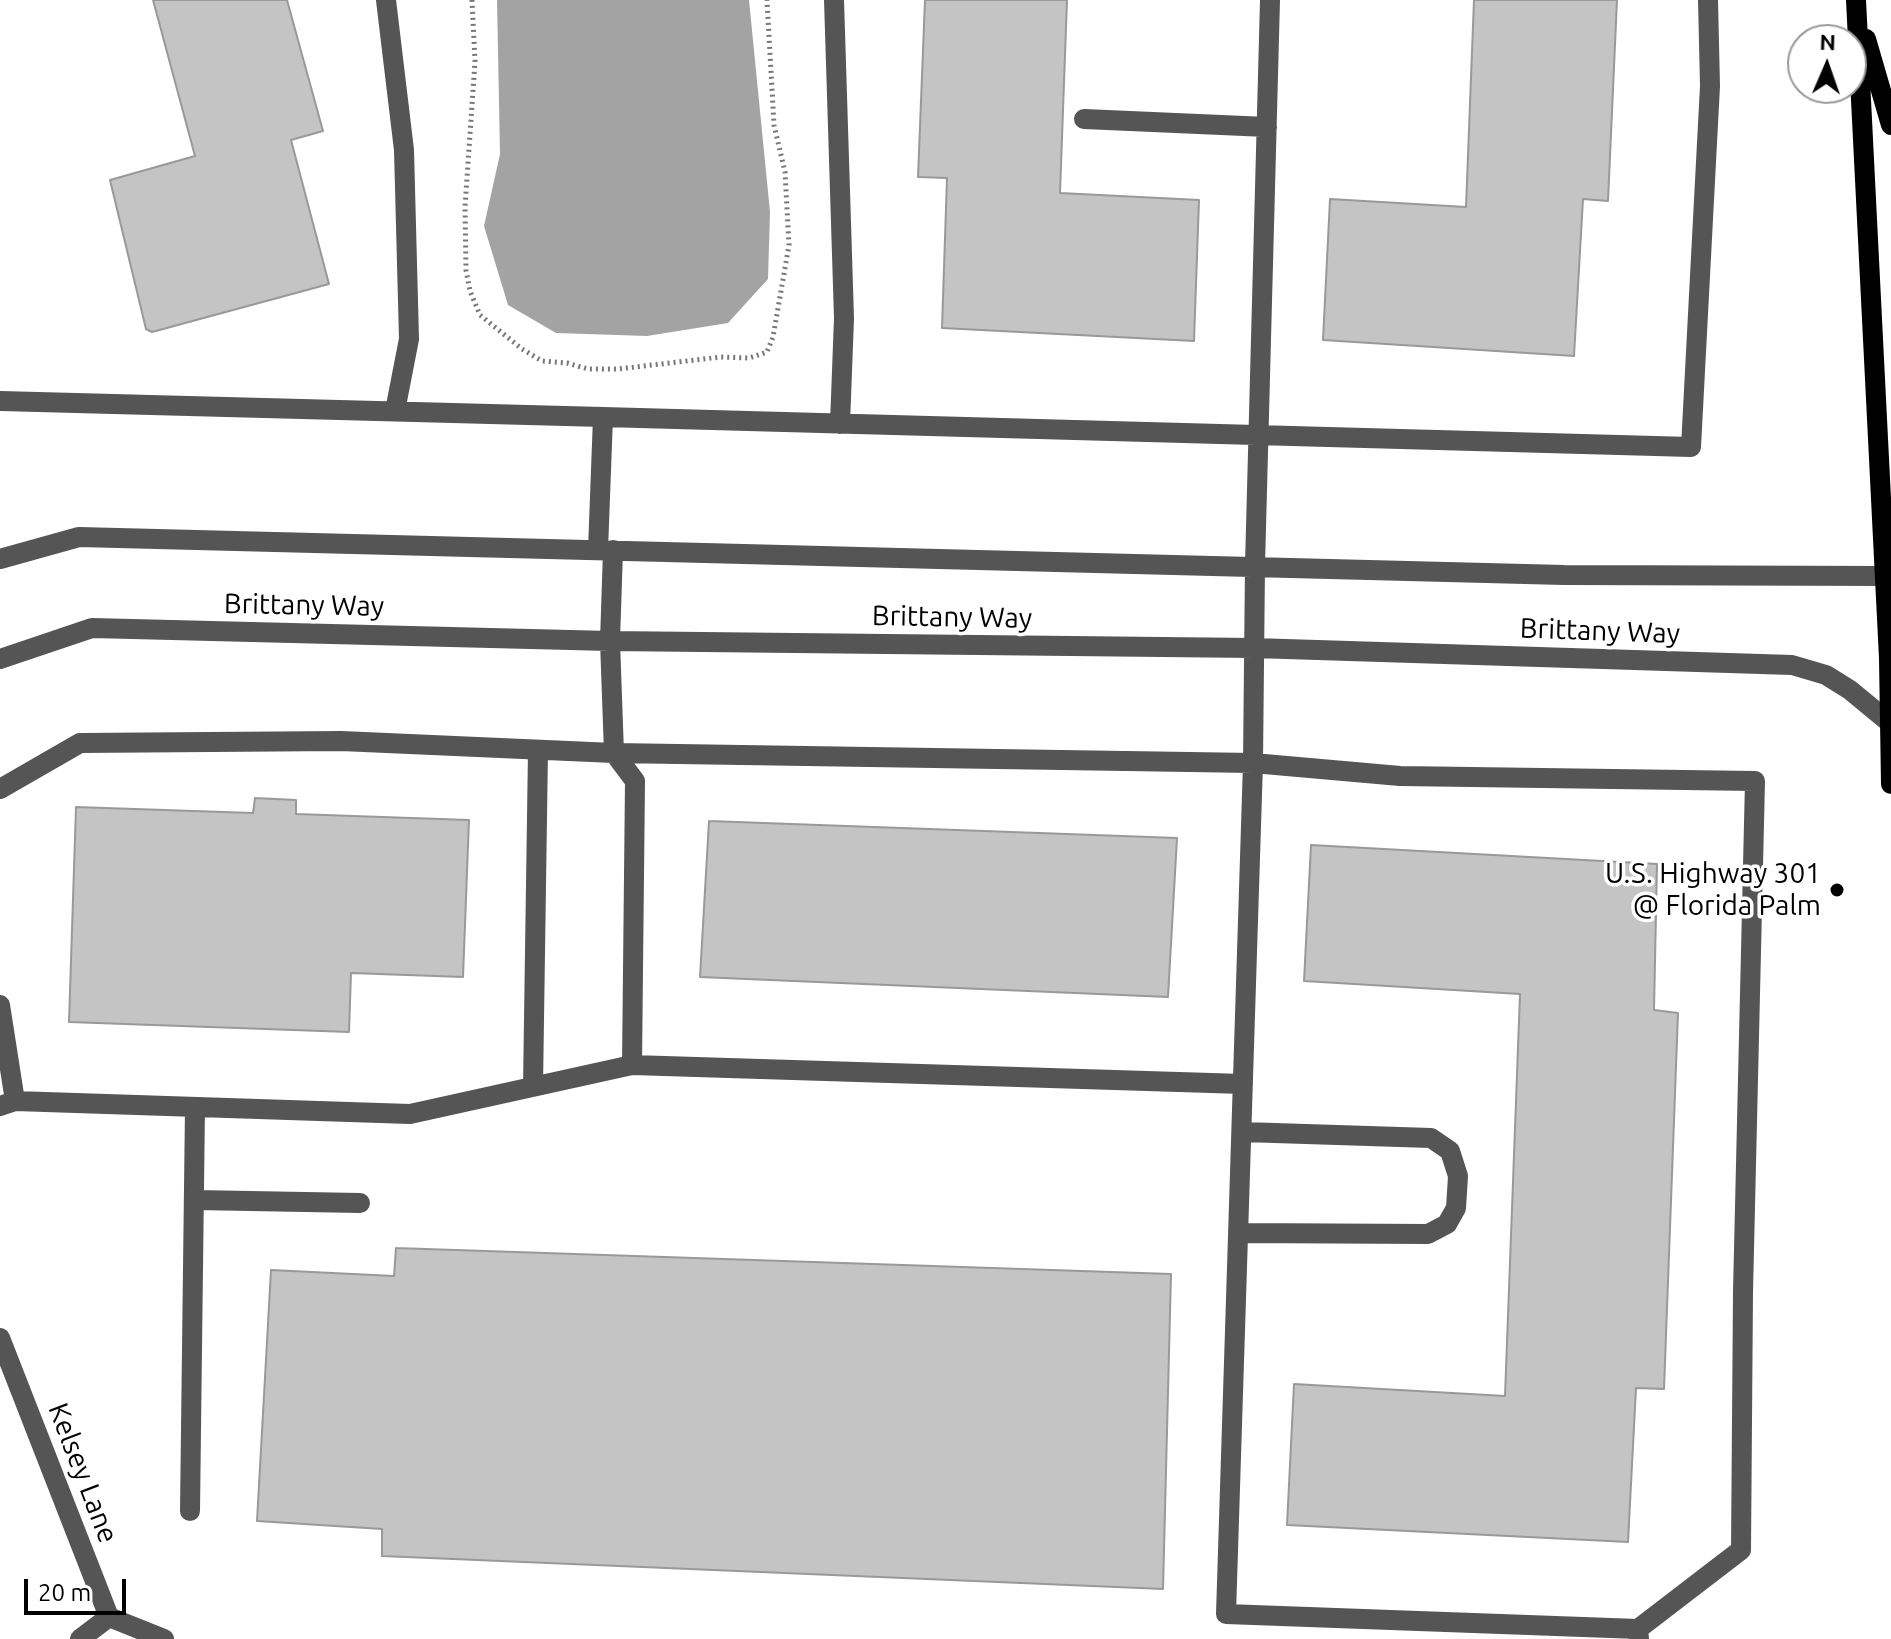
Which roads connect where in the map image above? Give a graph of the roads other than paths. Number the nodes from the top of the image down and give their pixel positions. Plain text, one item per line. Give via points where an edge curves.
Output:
1 (386, 0) edge
2 (834, 0) edge
3 (1270, 0) edge
4 (1708, 0) edge
5 (1857, 4) edge
6 (1084, 119) dead end
7 (1891, 125) edge
8 (1267, 127) junction
9 (0, 401) edge
10 (395, 411) junction
11 (603, 417) junction
12 (840, 424) junction
13 (1258, 435) junction
14 (606, 550) junction
15 (0, 559) edge
16 (1255, 565) junction
17 (1888, 581) edge
18 (610, 641) junction
19 (1254, 648) junction
20 (0, 659) edge
21 (1890, 723) edge
22 (538, 750) junction
23 (614, 753) junction
24 (1253, 763) junction
25 (1891, 784) edge
26 (0, 789) edge
27 (0, 1005) edge
28 (632, 1065) junction
29 (1243, 1084) junction
30 (533, 1087) junction
31 (8, 1104) edge
32 (195, 1107) junction
33 (1243, 1132) junction
34 (195, 1200) junction
35 (360, 1203) dead end
36 (1239, 1233) junction
37 (0, 1338) edge
38 (190, 1511) dead end
39 (109, 1617) junction
40 (1639, 1634) edge
41 (80, 1639) edge
42 (164, 1639) edge

1 - 10 street via 404,150 409,339
2 - 12 street via 844,318
3 - 8 street
4 - 13 street via 1710,86 1691,447
5 - 7 main road
5 - 17 main road
6 - 8 street
8 - 13 street
9 - 10 street
10 - 11 street
11 - 12 street
11 - 14 street
12 - 13 street
13 - 16 street
14 - 15 street, Brittany Way via 79,537
14 - 16 street, Brittany Way
14 - 18 street
16 - 17 street, Brittany Way
16 - 19 street
17 - 21 main road
18 - 19 street, Brittany Way
18 - 20 street, Brittany Way via 92,628
18 - 23 street
19 - 21 street, Brittany Way via 1792,665 1826,675
19 - 24 street
21 - 25 main road
22 - 23 street
22 - 26 street via 341,741 80,743
22 - 30 street
23 - 24 street
23 - 28 street via 635,781
24 - 29 street
24 - 40 street via 1400,776 1755,781 1741,1550
27 - 31 street
28 - 29 street
28 - 30 street
29 - 33 street
30 - 32 street via 410,1114
31 - 32 street
32 - 34 street
33 - 36 street
33 - 36 street via 1431,1138 1450,1151 1458,1176 1456,1208 1447,1224 1428,1234
34 - 35 street
34 - 38 street
36 - 40 street via 1226,1614
37 - 39 street, Kelsey Lane
39 - 41 street
39 - 42 street

